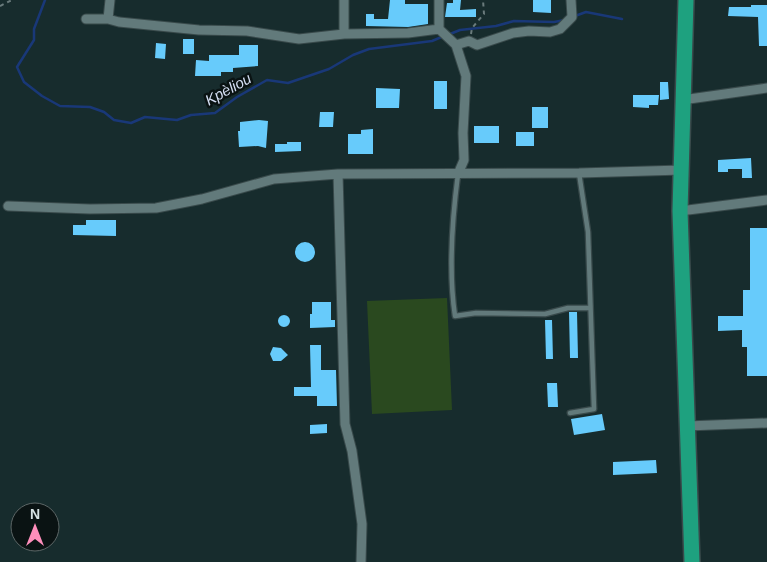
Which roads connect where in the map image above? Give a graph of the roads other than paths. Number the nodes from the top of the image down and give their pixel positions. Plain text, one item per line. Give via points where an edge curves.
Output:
1 (110, 0) edge
2 (344, 0) edge
3 (439, 0) edge
4 (572, 0) edge
5 (686, 0) edge
6 (86, 19) dead end
7 (108, 19) junction
8 (440, 30) junction
9 (344, 34) junction
10 (453, 43) junction
11 (767, 88) edge
12 (682, 100) junction
13 (682, 170) junction
14 (579, 173) junction
15 (338, 174) junction
16 (458, 174) junction
17 (767, 200) edge
18 (8, 206) dead end
19 (680, 211) junction
20 (590, 308) junction
21 (570, 413) dead end
22 (767, 423) edge
23 (687, 426) junction
24 (361, 562) edge
25 (692, 562) edge

1 - 7 street
2 - 9 street
3 - 8 street
4 - 10 street via 572,17 560,29 513,33 477,44 469,41
5 - 12 highway
6 - 7 street
7 - 9 street via 200,30 247,31 299,40
8 - 9 street
8 - 10 street
10 - 16 street via 466,76 464,160
11 - 12 street
12 - 13 highway
13 - 14 street
13 - 19 highway
14 - 16 street
14 - 20 lane via 588,232
15 - 16 street
15 - 18 street via 274,179 202,200 156,208
15 - 24 street via 345,424 362,524
16 - 20 lane via 452,230 456,316 476,313 545,314 568,308
17 - 19 street
19 - 23 highway
20 - 21 lane via 594,409
22 - 23 street
23 - 25 highway

